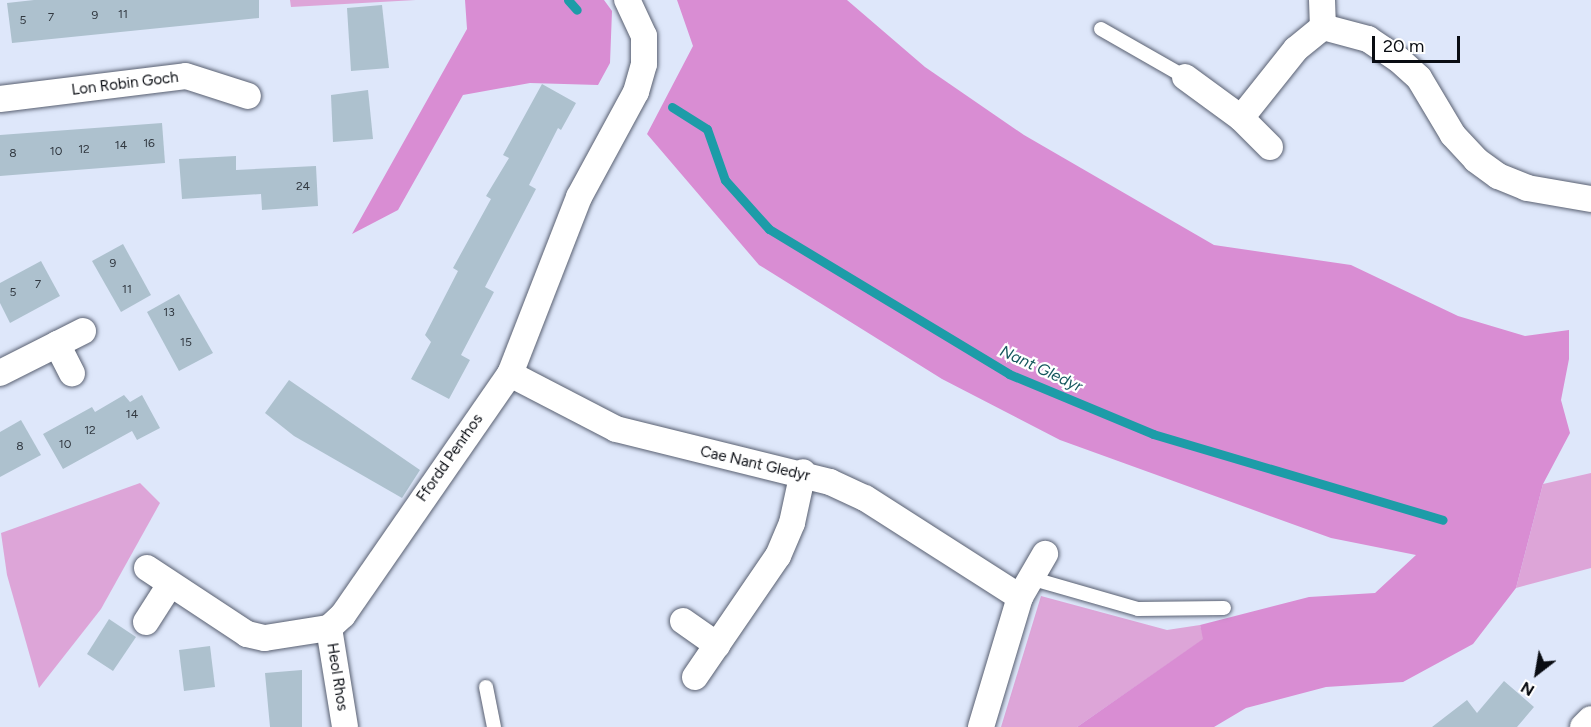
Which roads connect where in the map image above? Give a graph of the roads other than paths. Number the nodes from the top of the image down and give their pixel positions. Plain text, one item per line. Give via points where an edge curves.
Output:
1 (627, 0) edge
2 (1322, 0) edge
3 (1323, 27) junction
4 (1101, 29) dead end
5 (1185, 77) joint
6 (248, 96) dead end
7 (0, 99) edge
8 (1241, 118) junction
9 (1270, 147) dead end
10 (1591, 199) edge
11 (83, 331) dead end
12 (57, 344) junction
13 (72, 373) dead end
14 (0, 374) edge
15 (510, 374) junction
16 (803, 472) junction
17 (1045, 554) dead end
18 (147, 568) dead end
19 (169, 585) junction
20 (1025, 587) junction
21 (1224, 608) dead end
22 (683, 621) dead end
23 (146, 622) dead end
24 (329, 628) junction
25 (717, 645) junction
26 (695, 677) dead end
27 (486, 687) dead end
28 (1591, 719) edge
29 (345, 727) edge
30 (494, 727) edge
31 (981, 727) edge
32 (1583, 727) edge

1 - 15 street, Ffordd Penrhos via 644,36 644,64 636,92 579,197
2 - 3 street
3 - 8 street via 1296,49
3 - 10 street via 1368,39 1398,59 1419,78 1453,135 1498,176 1558,197
4 - 5 lane
5 - 8 street
6 - 7 street, Lon Robin Goch via 186,76
8 - 9 street
11 - 12 street
12 - 13 street
12 - 14 street
15 - 16 street, Cae Nant Gledyr via 616,429 654,441
15 - 24 street, Ffordd Penrhos via 353,602
16 - 20 street, Cae Nant Gledyr via 865,498
16 - 25 street via 792,523 778,556
17 - 20 street
18 - 19 street
19 - 23 street
19 - 24 street via 248,634 266,638
20 - 21 lane via 1138,609
20 - 31 street
22 - 25 street
24 - 29 street, Heol Rhos
25 - 26 street
27 - 30 lane
28 - 32 street

